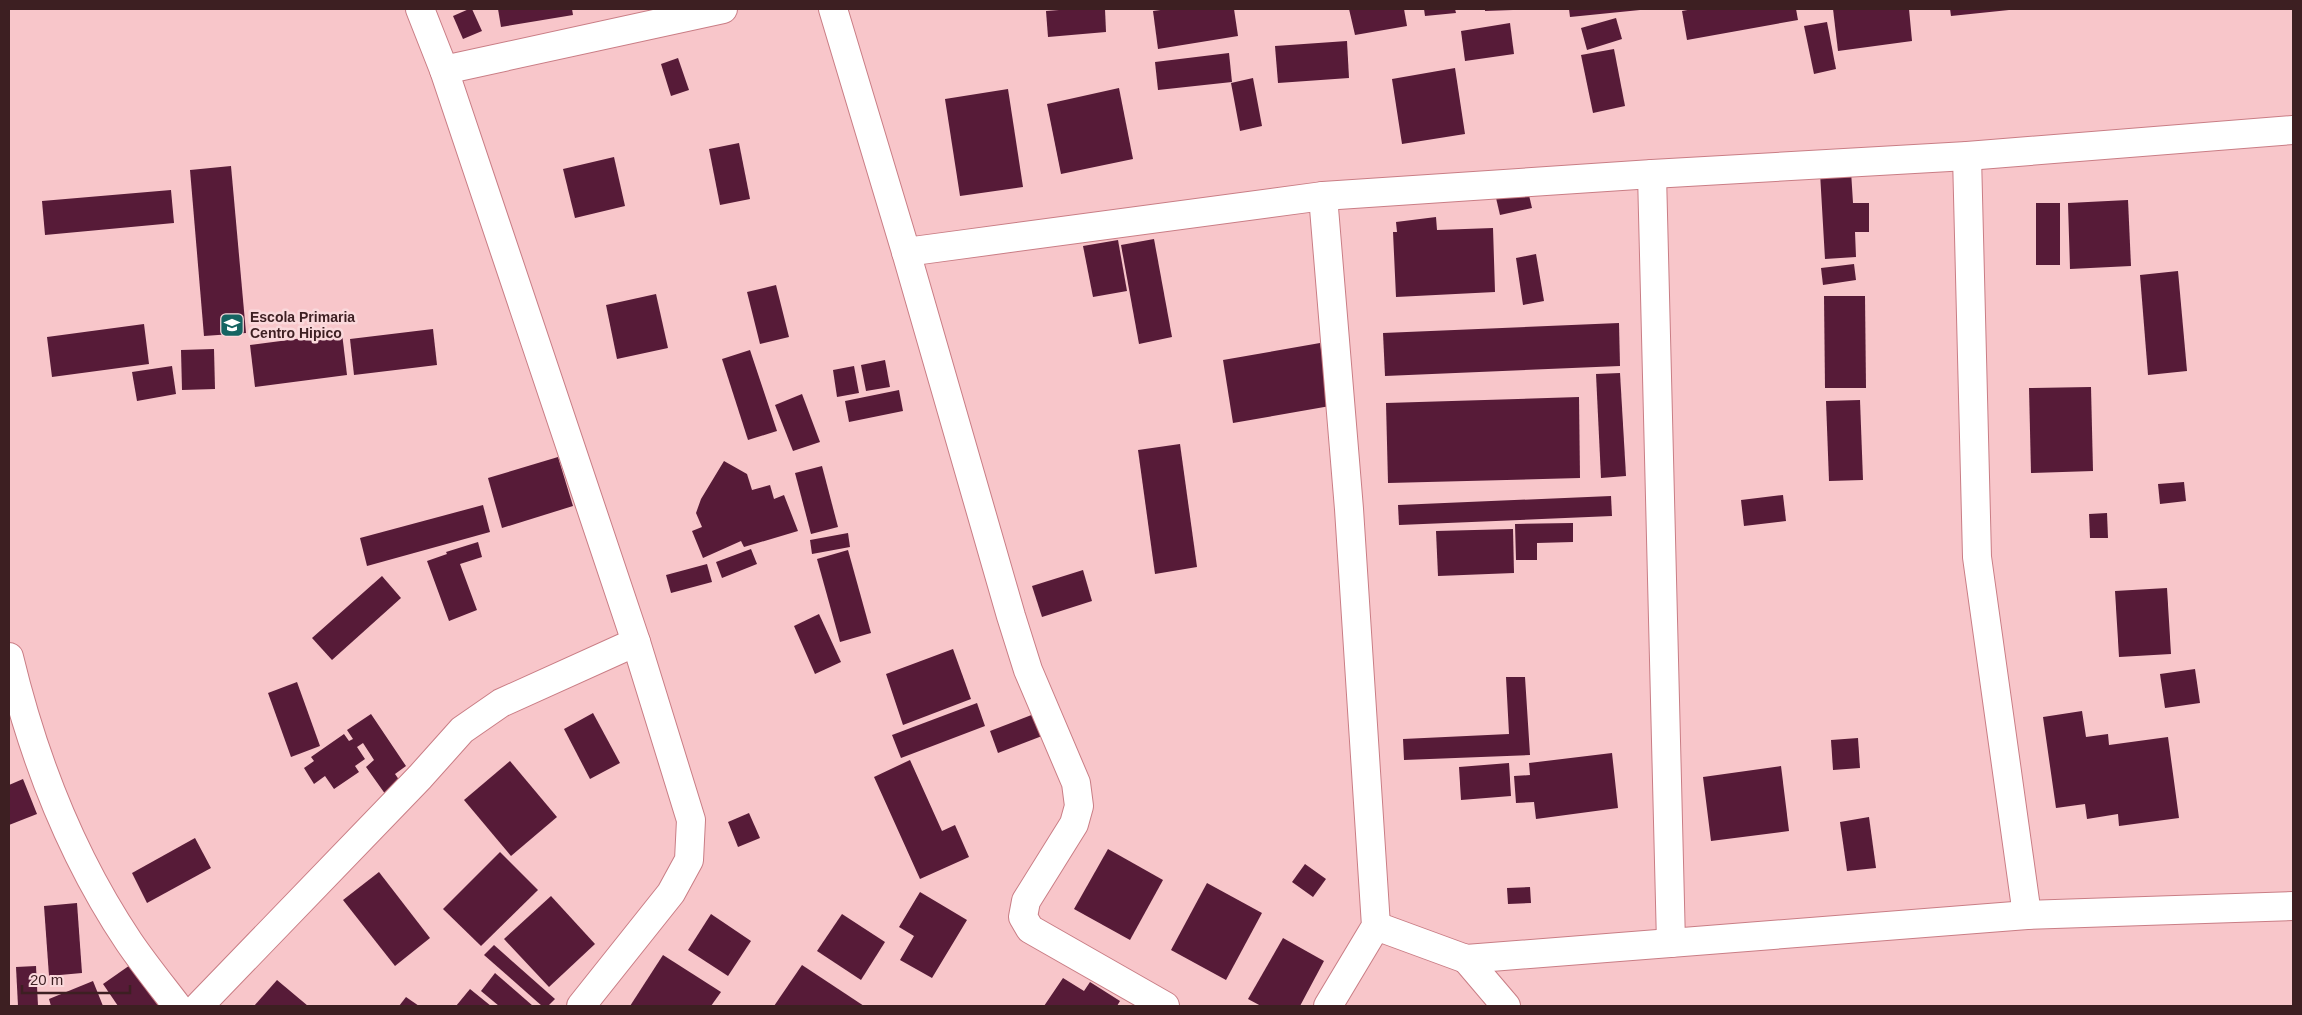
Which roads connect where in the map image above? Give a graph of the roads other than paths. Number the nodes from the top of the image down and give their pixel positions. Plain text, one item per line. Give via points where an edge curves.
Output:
1 (420, 9) edge
2 (723, 9) edge
3 (833, 9) edge
4 (444, 70) junction
5 (2293, 130) edge
6 (1967, 156) junction
7 (1652, 174) junction
8 (1323, 196) junction
9 (906, 252) junction
10 (636, 642) junction
11 (9, 657) edge
12 (2293, 906) edge
13 (2027, 915) junction
14 (1376, 926) junction
15 (1671, 943) junction
16 (1466, 959) junction
17 (586, 1005) edge
18 (177, 1006) edge
19 (199, 1006) edge
20 (1165, 1006) edge
21 (1328, 1006) edge
22 (1506, 1006) edge

1 - 4 street
2 - 4 street
3 - 9 street
4 - 10 street
5 - 6 street
6 - 7 street
6 - 13 street via 1977,557
7 - 8 street
7 - 15 street
8 - 9 street
8 - 14 street via 1349,509
9 - 20 street via 1028,670 1076,783 1079,806 1074,824 1026,901 1023,917 1030,929
10 - 17 street via 691,820 689,860 671,893
10 - 19 street via 501,702 462,730
11 - 18 street via 48,787 95,885 129,942
12 - 13 street
13 - 15 street
14 - 16 street
14 - 21 street
15 - 16 street
16 - 22 street

